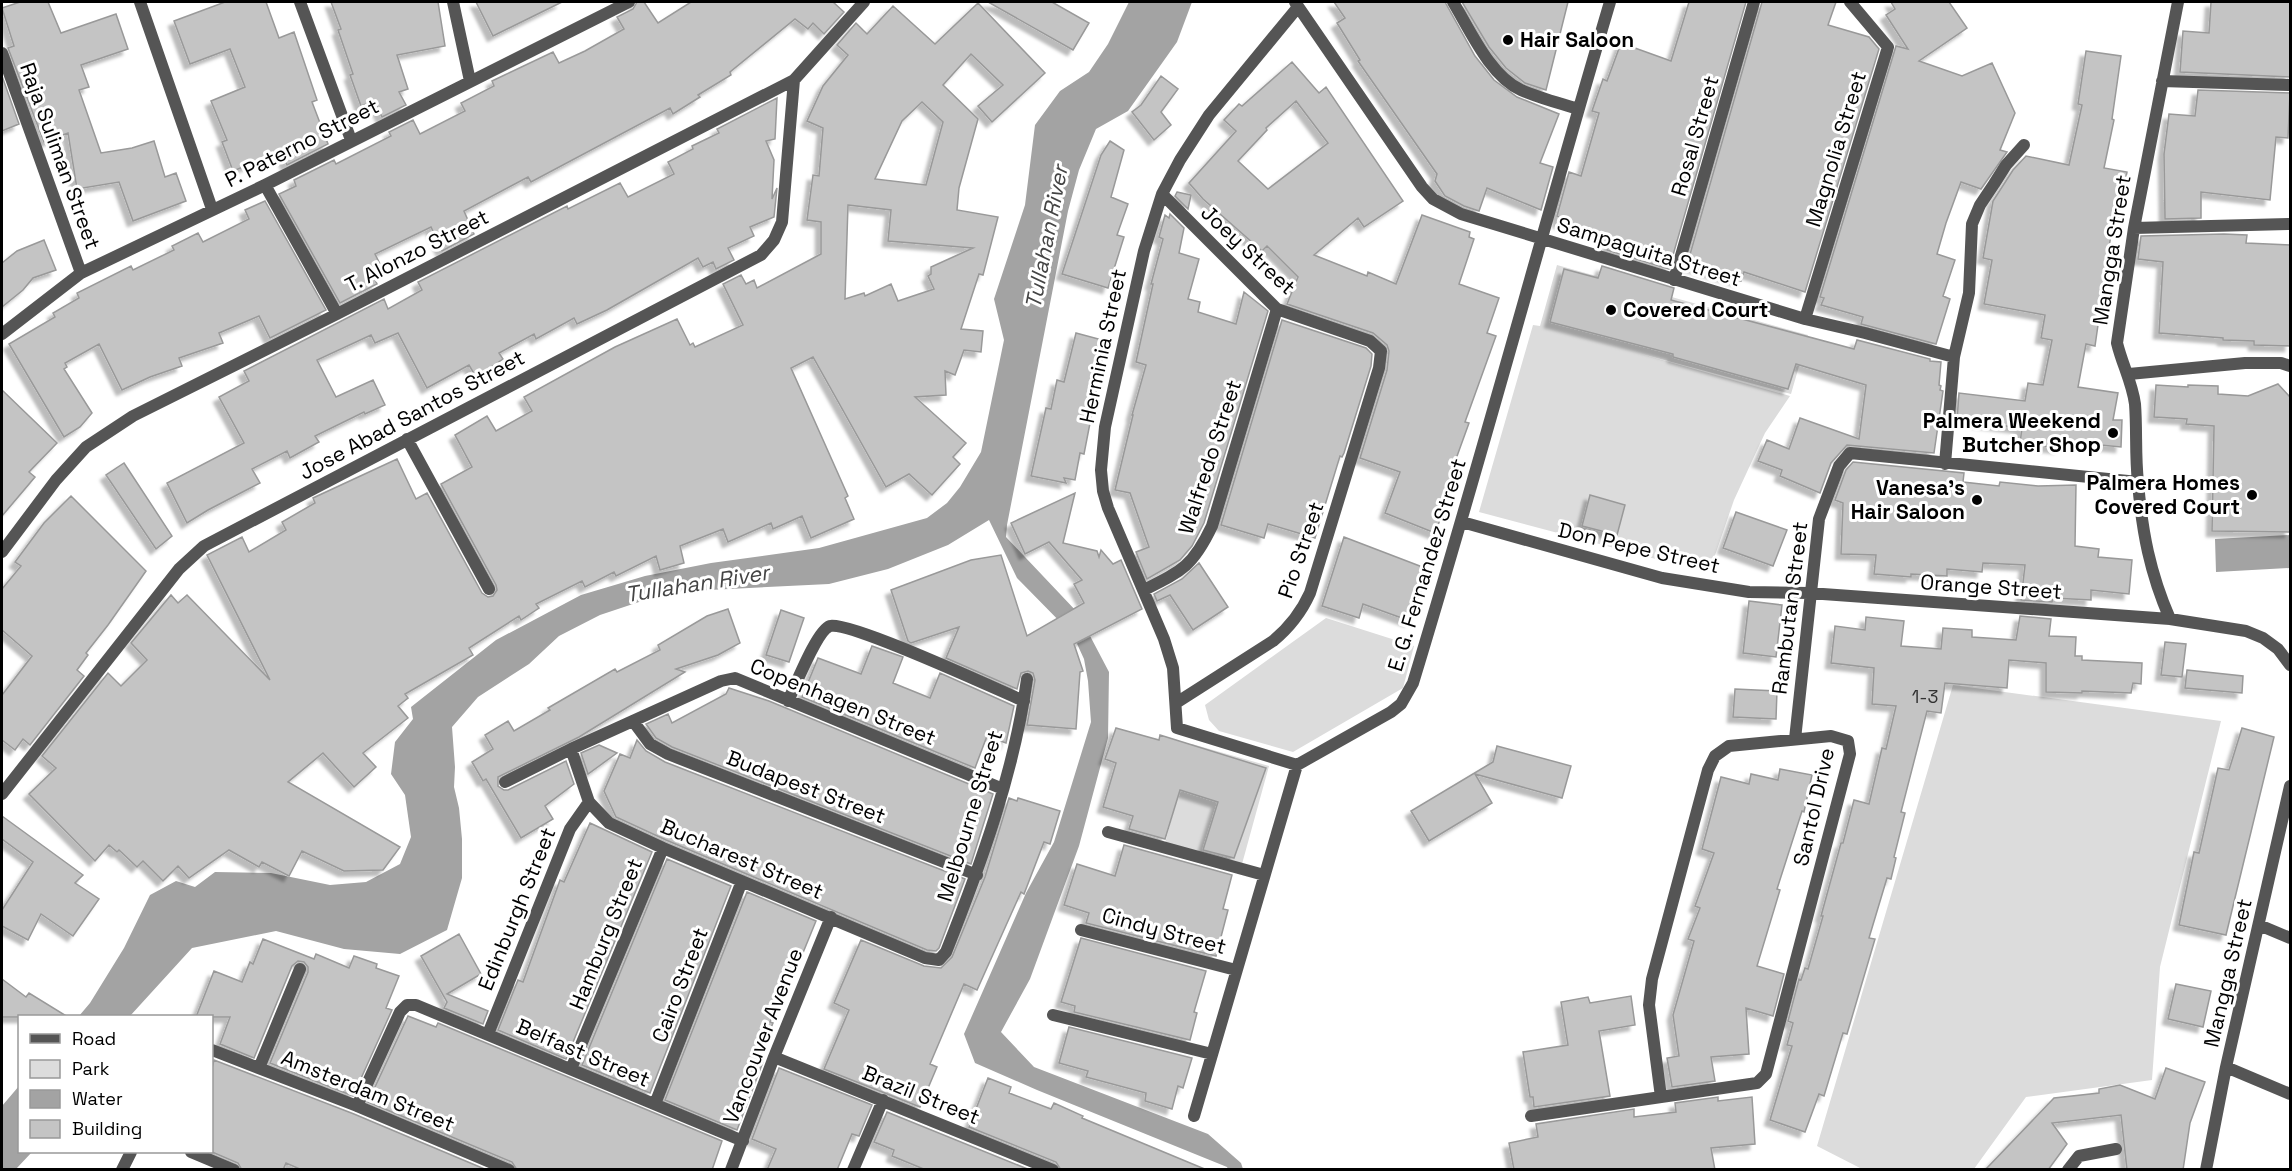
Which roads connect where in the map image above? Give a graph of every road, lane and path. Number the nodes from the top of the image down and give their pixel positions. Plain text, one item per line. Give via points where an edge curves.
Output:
1 (140, 2) edge
2 (300, 2) edge
3 (453, 2) edge
4 (629, 2) edge
5 (864, 2) edge
6 (1453, 2) edge
7 (1610, 2) edge
8 (1754, 2) edge
9 (1850, 2) edge
10 (2178, 2) edge
11 (1297, 4) edge
12 (2, 53) edge
13 (794, 80) junction
14 (471, 81) junction
15 (2162, 81) junction
16 (2290, 85) edge
17 (1578, 110) junction
18 (351, 140) junction
19 (2024, 145) dead end
20 (265, 185) junction
21 (1162, 194) junction
22 (212, 209) junction
23 (2290, 224) edge
24 (2134, 228) junction
25 (1540, 239) junction
26 (81, 273) junction
27 (1674, 280) junction
28 (1277, 309) junction
29 (337, 314) junction
30 (1804, 319) junction
31 (2, 333) edge
32 (1381, 351) joint
33 (1954, 357) junction
34 (2290, 366) edge
35 (2129, 374) junction
36 (408, 439) junction
37 (1945, 464) junction
38 (2138, 482) junction
39 (1462, 522) junction
40 (2, 552) edge
41 (489, 589) dead end
42 (1144, 590) junction
43 (1809, 593) junction
44 (2170, 619) junction
45 (2290, 665) edge
46 (1027, 679) dead end
47 (1024, 700) junction
48 (788, 701) junction
49 (1176, 703) junction
50 (633, 721) junction
51 (1795, 739) junction
52 (570, 749) junction
53 (1297, 765) junction
54 (505, 782) dead end
55 (2290, 786) edge
56 (1003, 789) junction
57 (2, 794) edge
58 (589, 802) junction
59 (1108, 832) dead end
60 (663, 848) junction
61 (976, 875) junction
62 (1264, 875) junction
63 (742, 881) junction
64 (831, 917) junction
65 (2259, 925) junction
66 (1082, 930) dead end
67 (2290, 938) edge
68 (939, 960) joint
69 (300, 969) dead end
70 (1236, 970) junction
71 (1053, 1015) dead end
72 (488, 1034) junction
73 (213, 1050) edge
74 (1212, 1054) junction
75 (774, 1057) junction
76 (2226, 1067) junction
77 (259, 1068) junction
78 (571, 1069) junction
79 (2290, 1094) edge
80 (1661, 1097) junction
81 (883, 1100) junction
82 (655, 1104) junction
83 (357, 1106) junction
84 (1194, 1116) dead end
85 (1531, 1116) dead end
86 (743, 1141) junction
87 (2116, 1149) dead end
88 (130, 1153) edge
89 (193, 1153) edge
90 (122, 1170) edge
91 (234, 1170) edge
92 (510, 1170) edge
93 (731, 1170) edge
94 (853, 1170) edge
95 (1053, 1170) edge
96 (2068, 1170) edge
97 (2206, 1170) edge

1 - 22 street
2 - 18 street
3 - 14 street
4 - 14 street, P. Paterno Street
5 - 13 street, T. Alonzo Street
6 - 17 street via 1495,70 1506,81 1520,90
7 - 17 street, E. G. Fernandez Street
8 - 27 street, Rosal Street
9 - 30 street, Magnolia Street via 1888,47
10 - 15 street, Mangga Street
11 - 21 street, Herminia Street via 1209,115
11 - 25 street, Sampaguita Street via 1433,199 1461,214
12 - 26 street, Raja Suliman Street
13 - 29 street, T. Alonzo Street
13 - 36 street, Jose Abad Santos Street via 782,222 761,255
14 - 18 street, P. Paterno Street
15 - 16 street
15 - 24 street, Mangga Street
17 - 25 street, E. G. Fernandez Street
18 - 20 street, P. Paterno Street
19 - 33 street via 2006,165 1972,224 1969,293
20 - 22 street, P. Paterno Street
20 - 29 street
21 - 28 street, Joey Street
21 - 42 street, Herminia Street via 1144,251 1105,427 1101,470 1108,508
22 - 26 street, P. Paterno Street
23 - 24 street
24 - 35 street, Mangga Street via 2117,343
25 - 27 street, Sampaguita Street
25 - 39 street, E. G. Fernandez Street
26 - 31 street, P. Paterno Street
27 - 30 street, Sampaguita Street
28 - 32 street, Joey Street via 1370,341
28 - 42 street, Walfredo Street via 1212,526 1189,565
29 - 40 street, T. Alonzo Street via 132,416 86,447
30 - 33 street, Sampaguita Street
32 - 49 street, Pio Street via 1379,368 1302,612 1273,641
33 - 37 street
34 - 35 street via 2245,363
35 - 38 street, Mangga Street
36 - 41 street
36 - 57 street, Jose Abad Santos Street via 204,546 179,569
37 - 38 street
37 - 43 street, Rambutan Street via 1850,453 1839,466 1819,519
38 - 44 street, Mangga Street via 2146,549
39 - 43 street, Don Pepe Street via 1662,578 1749,592
39 - 53 street, E. G. Fernandez Street via 1408,694 1391,712
42 - 49 street, Herminia Street via 1173,668
43 - 44 street, Orange Street
43 - 51 street, Rambutan Street
44 - 45 street via 2246,631 2278,649
46 - 47 street, Melbourne Street
47 - 48 street via 899,647 848,628 831,626 820,633
47 - 56 street, Melbourne Street
48 - 50 street, Copenhagen Street via 735,678
48 - 56 street, Copenhagen Street
49 - 53 street, Herminia Street via 1177,728
50 - 52 street, Copenhagen Street
50 - 61 street, Budapest Street via 650,744 668,754
51 - 80 street, Santol Drive via 1729,746 1715,756 1708,770 1652,979 1649,1005
51 - 80 street, Santol Drive via 1831,736 1848,741 1850,754 1766,1074 1757,1083
52 - 54 street, Copenhagen Street
52 - 58 street, Bucharest Street
53 - 62 street
55 - 65 street, Mangga Street
56 - 61 street, Melbourne Street
58 - 60 street, Bucharest Street via 609,823
58 - 72 street, Edinburgh Street via 570,829
59 - 62 street
60 - 63 street, Bucharest Street
60 - 78 street, Hamburg Street
61 - 68 street, Melbourne Street via 946,952
62 - 70 street
63 - 64 street, Bucharest Street
63 - 82 street, Cairo Street
64 - 68 street, Bucharest Street via 925,958
64 - 75 street, Vancouver Avenue
65 - 67 street
65 - 76 street, Mangga Street
66 - 70 street, Cindy Street
69 - 77 street
70 - 74 street
71 - 74 street
72 - 78 street, Belfast Street
72 - 83 street, Belfast Street via 416,1005 407,1005 400,1012
73 - 77 street, Amsterdam Street
74 - 84 street
75 - 81 street, Brazil Street
75 - 86 street, Vancouver Avenue
76 - 79 street
76 - 97 street, Mangga Street
77 - 83 street, Amsterdam Street
78 - 82 street, Belfast Street
80 - 85 street, Santol Drive
81 - 94 street
81 - 95 street, Brazil Street
82 - 86 street, Belfast Street
83 - 92 street, Amsterdam Street
86 - 93 street, Vancouver Avenue
87 - 96 street via 2079,1156
88 - 90 street
89 - 91 street

